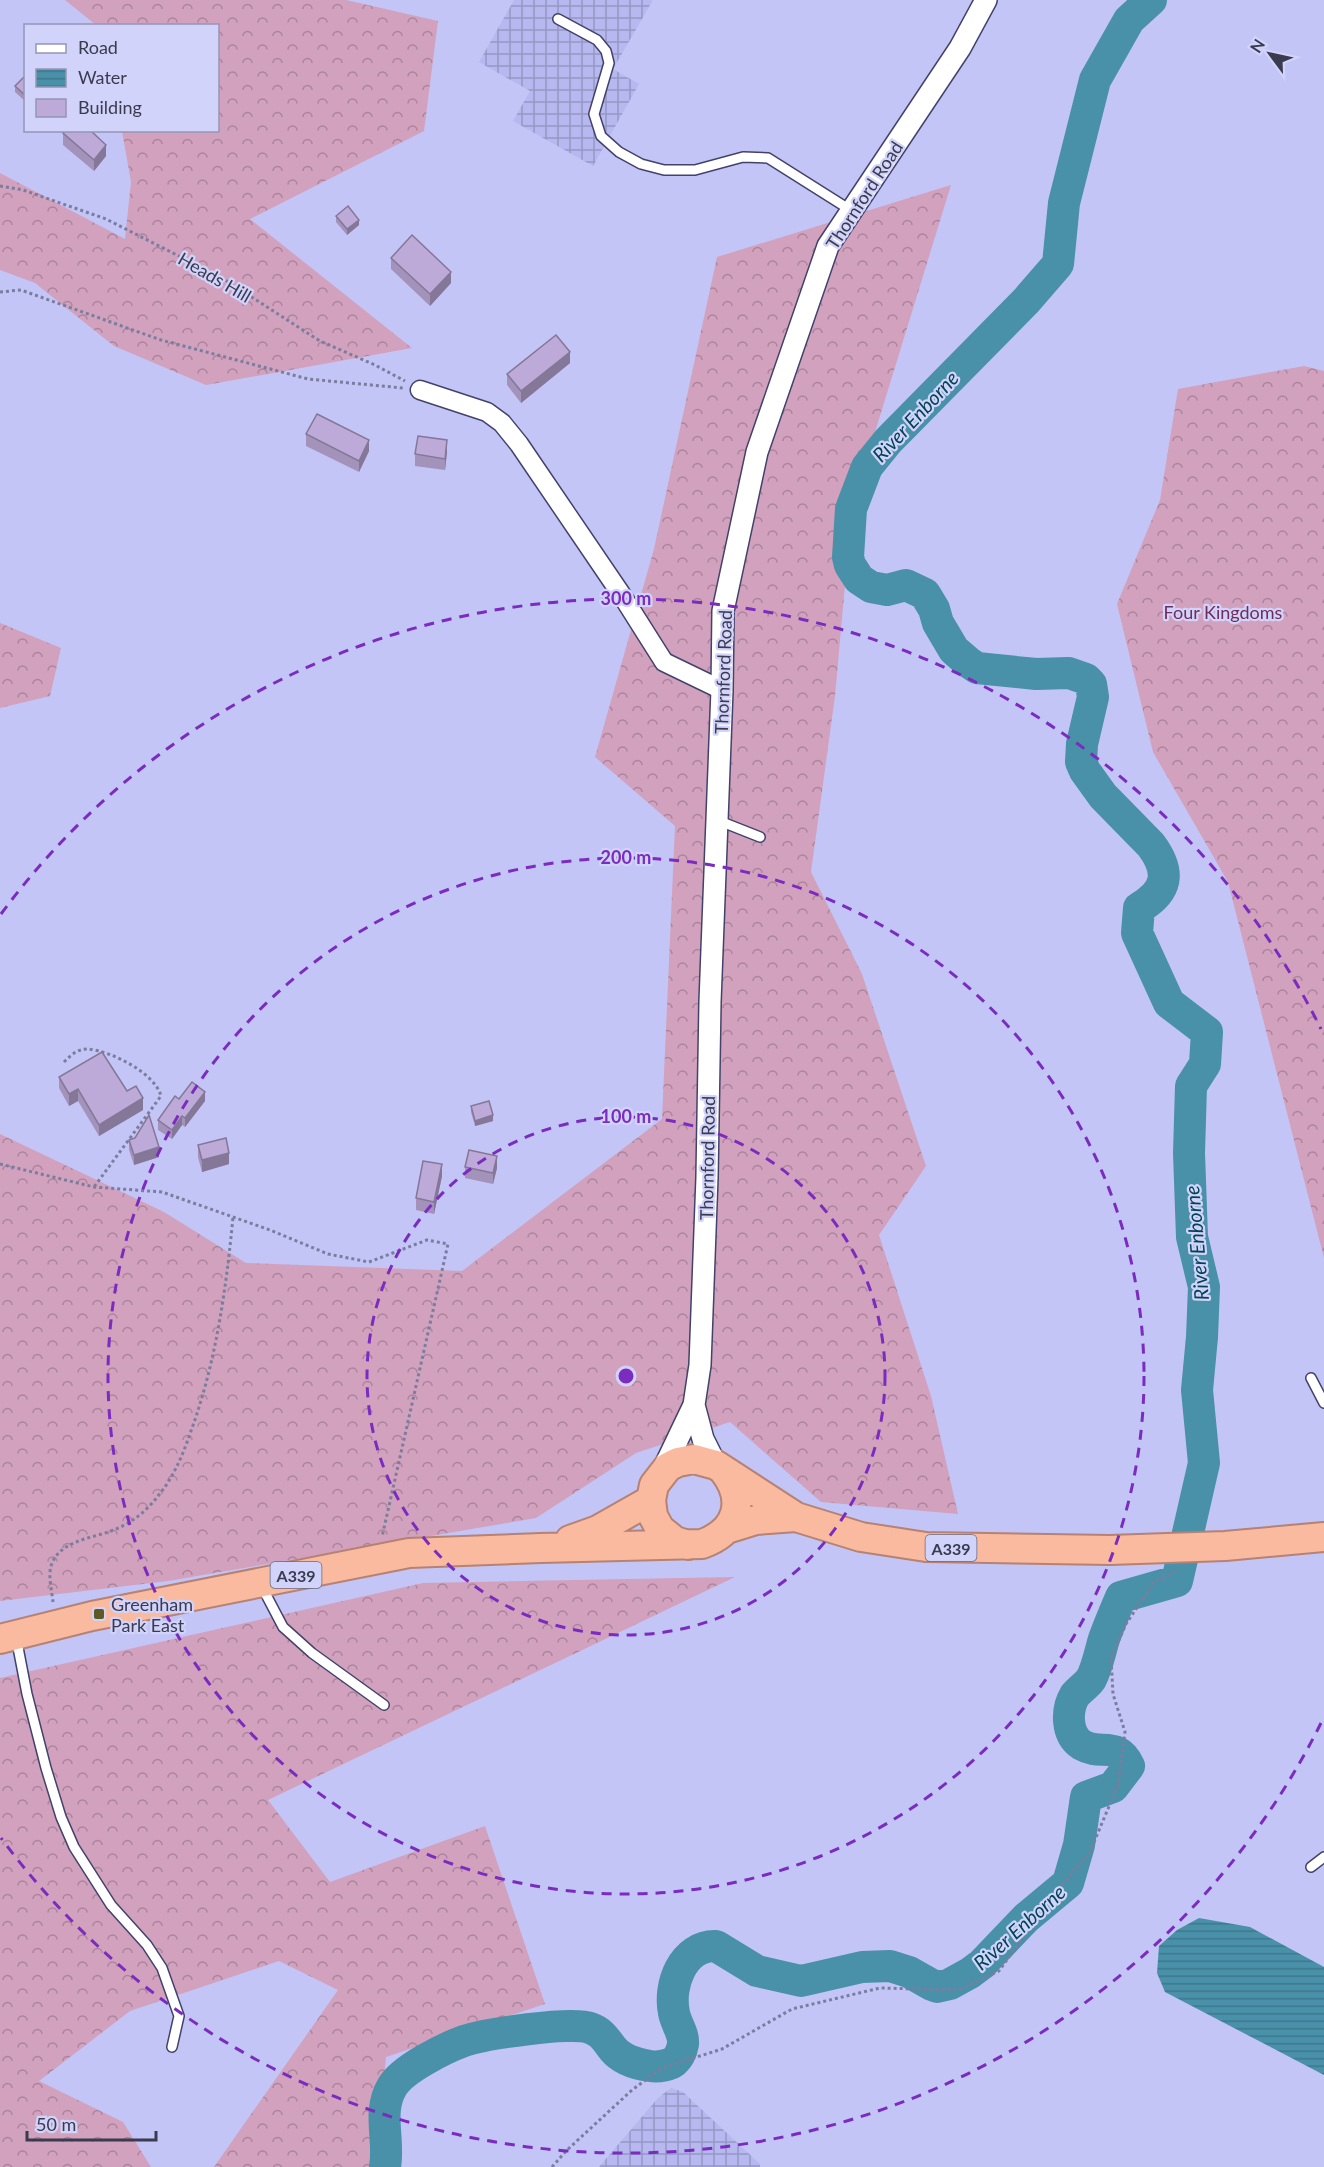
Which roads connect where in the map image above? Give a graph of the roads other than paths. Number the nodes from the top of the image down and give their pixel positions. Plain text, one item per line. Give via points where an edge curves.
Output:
1 (986, 0) edge
2 (558, 19) dead end
3 (852, 211) junction
4 (420, 390) road end
5 (722, 690) junction
6 (717, 820) junction
7 (760, 837) dead end
8 (1311, 1378) dead end
9 (1324, 1403) edge
10 (694, 1405) junction
11 (720, 1468) junction
12 (654, 1489) junction
13 (796, 1516) junction
14 (727, 1529) junction
15 (1324, 1537) edge
16 (688, 1545) junction
17 (541, 1548) junction
18 (259, 1582) junction
19 (8, 1637) edge
20 (384, 1705) dead end
21 (1324, 1857) edge
22 (1311, 1867) dead end
23 (172, 2047) dead end

1 - 3 street, Thornford Road via 960,48
2 - 3 lane via 597,40 606,51 609,63 594,114 601,136 619,152 641,165 664,170 695,170 743,157 768,158
3 - 5 street, Thornford Road via 828,246 758,452 723,611
4 - 5 street via 487,412 502,423 664,662
5 - 6 street, Thornford Road
6 - 7 lane
6 - 10 street, Thornford Road via 700,1365
8 - 9 lane
10 - 11 street, Thornford Road via 703,1439
10 - 12 street, Thornford Road
11 - 12 highway via 702,1460 678,1462 668,1467
11 - 13 highway, A339
11 - 14 highway via 731,1480 736,1495 734,1516
12 - 16 highway via 653,1516 660,1529
12 - 17 highway, A339 via 598,1530
13 - 14 highway, A339 via 756,1520
13 - 15 highway, A339 via 861,1537 926,1547 1110,1550
14 - 16 highway via 716,1539
16 - 17 highway, A339
17 - 18 highway, A339 via 409,1553
18 - 19 highway, A339
18 - 20 lane via 283,1627
19 - 23 lane via 61,1817 74,1847 111,1905 162,1968 179,2016
21 - 22 lane

